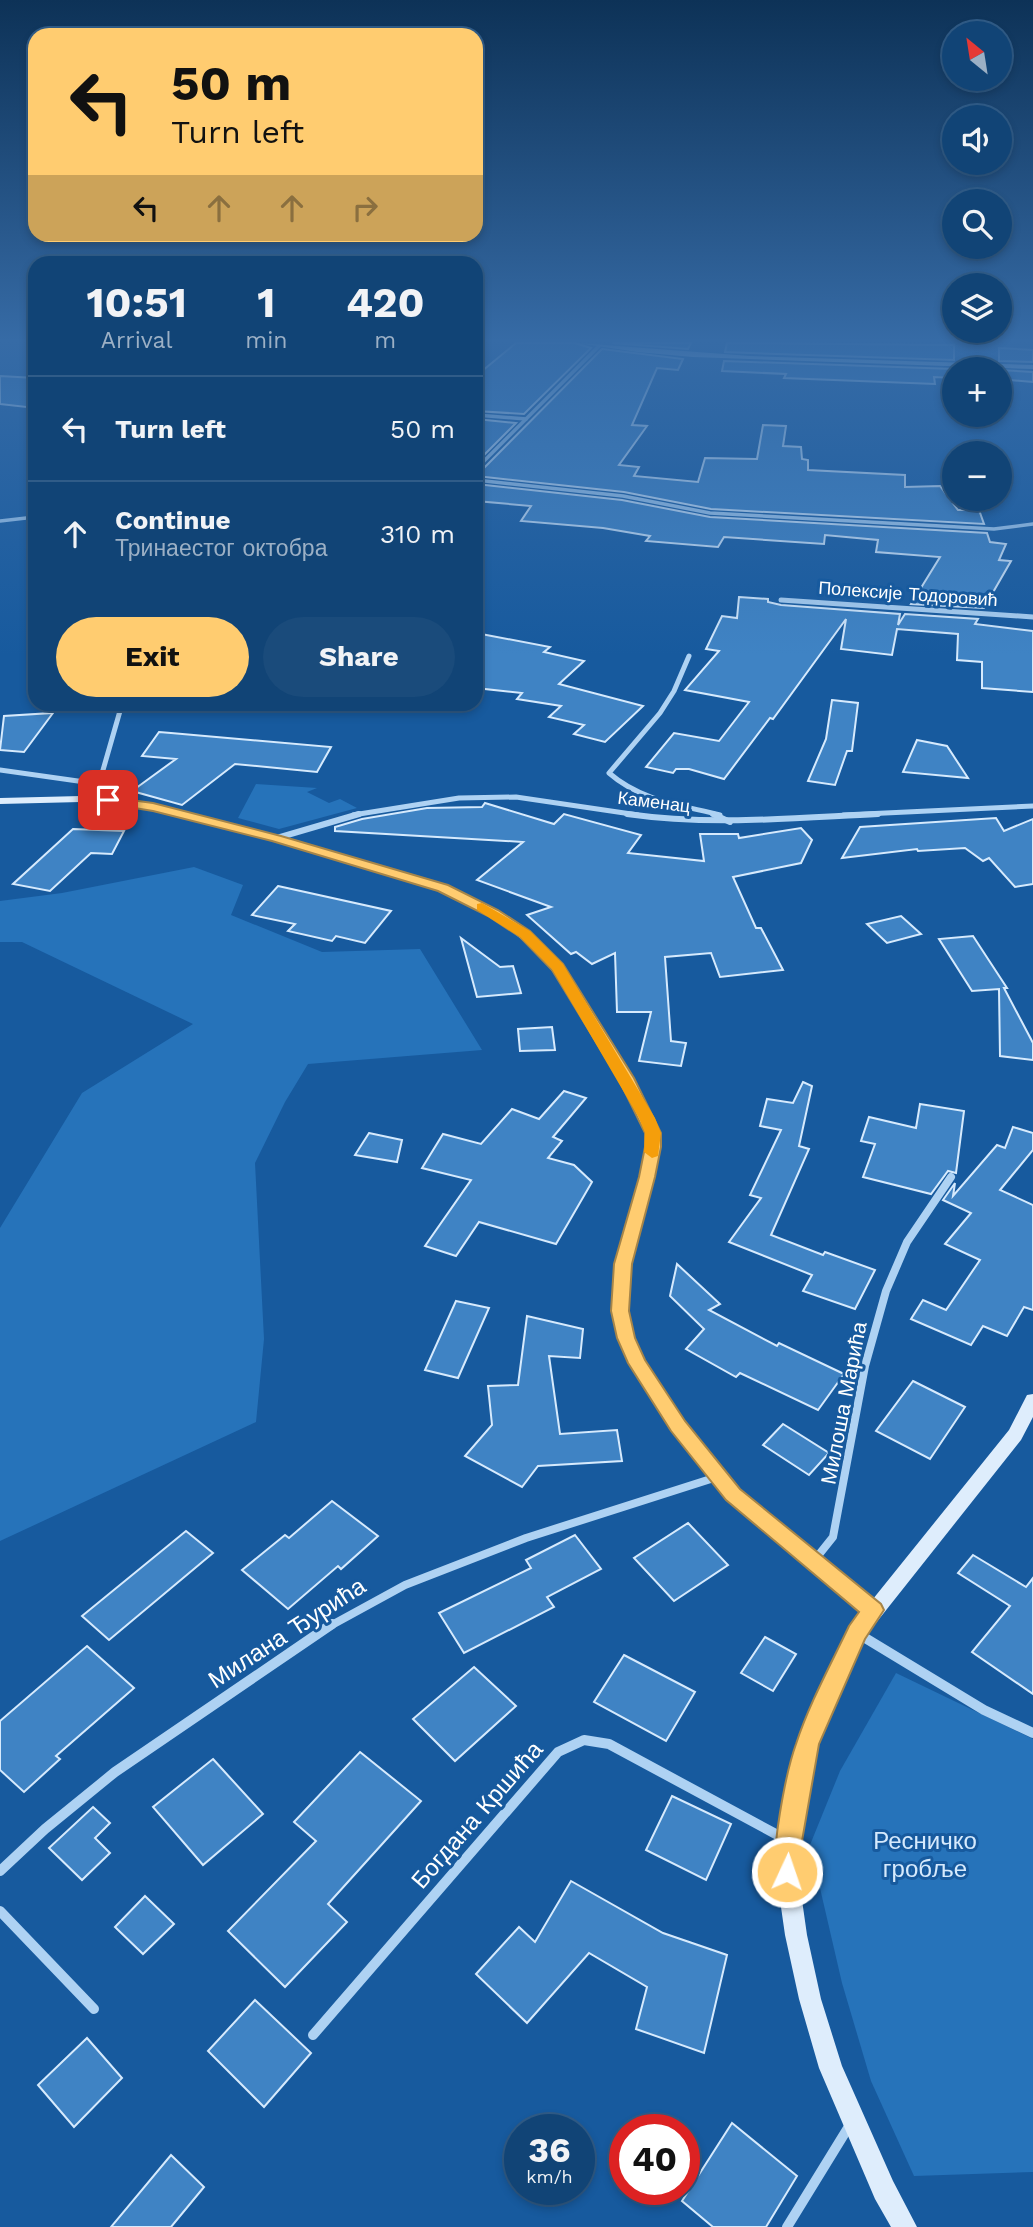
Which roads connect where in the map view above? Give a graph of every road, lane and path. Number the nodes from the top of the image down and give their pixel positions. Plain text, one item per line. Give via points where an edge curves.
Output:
1 (498, 447) edge
2 (483, 462) edge
3 (483, 481) edge
4 (28, 518) edge
5 (0, 521) edge
6 (1033, 524) edge
7 (780, 600) dead end
8 (1033, 617) edge
9 (689, 656) dead end
10 (120, 711) edge
11 (0, 770) edge
12 (99, 784) junction
13 (108, 800) junction
14 (0, 801) edge
15 (1033, 806) edge
16 (730, 822) junction
17 (277, 838) junction
18 (951, 1177) dead end
19 (1033, 1400) edge
20 (717, 1477) junction
21 (813, 1563) junction
22 (873, 1610) junction
23 (857, 1633) junction
24 (1033, 1733) edge
25 (788, 1841) junction
26 (0, 1871) edge
27 (0, 1911) edge
28 (94, 2009) dead end
29 (313, 2035) dead end
30 (853, 2119) junction
31 (787, 2227) edge
32 (905, 2227) edge

1 - 2 street
3 - 6 street via 623,496 723,514 994,529
4 - 5 street
7 - 8 street, Полексије Тодоровић
9 - 16 street via 660,712 609,772 648,796
10 - 12 street
11 - 12 street
12 - 13 street via 111,794
13 - 14 street
13 - 17 street
15 - 16 street, Каменац
16 - 17 street, Каменац via 675,821 516,797 472,797 377,809
17 - 20 street via 463,897 525,934 558,967 626,1078 653,1133 647,1177 623,1264 620,1311 626,1338 651,1389
18 - 21 street, Милоша Марића via 907,1242 886,1292 865,1366 833,1536
19 - 22 street via 1015,1435
20 - 21 street
20 - 26 street, Милана Ђурића via 526,1538 405,1585 345,1615 115,1772
21 - 22 street
22 - 23 street
23 - 24 street via 984,1710
23 - 25 street via 807,1744
25 - 29 street, Богдана Кршића via 609,1744 584,1740 558,1752
25 - 30 street via 787,1872 810,1999 831,2068
27 - 28 street
30 - 31 street
30 - 32 street

